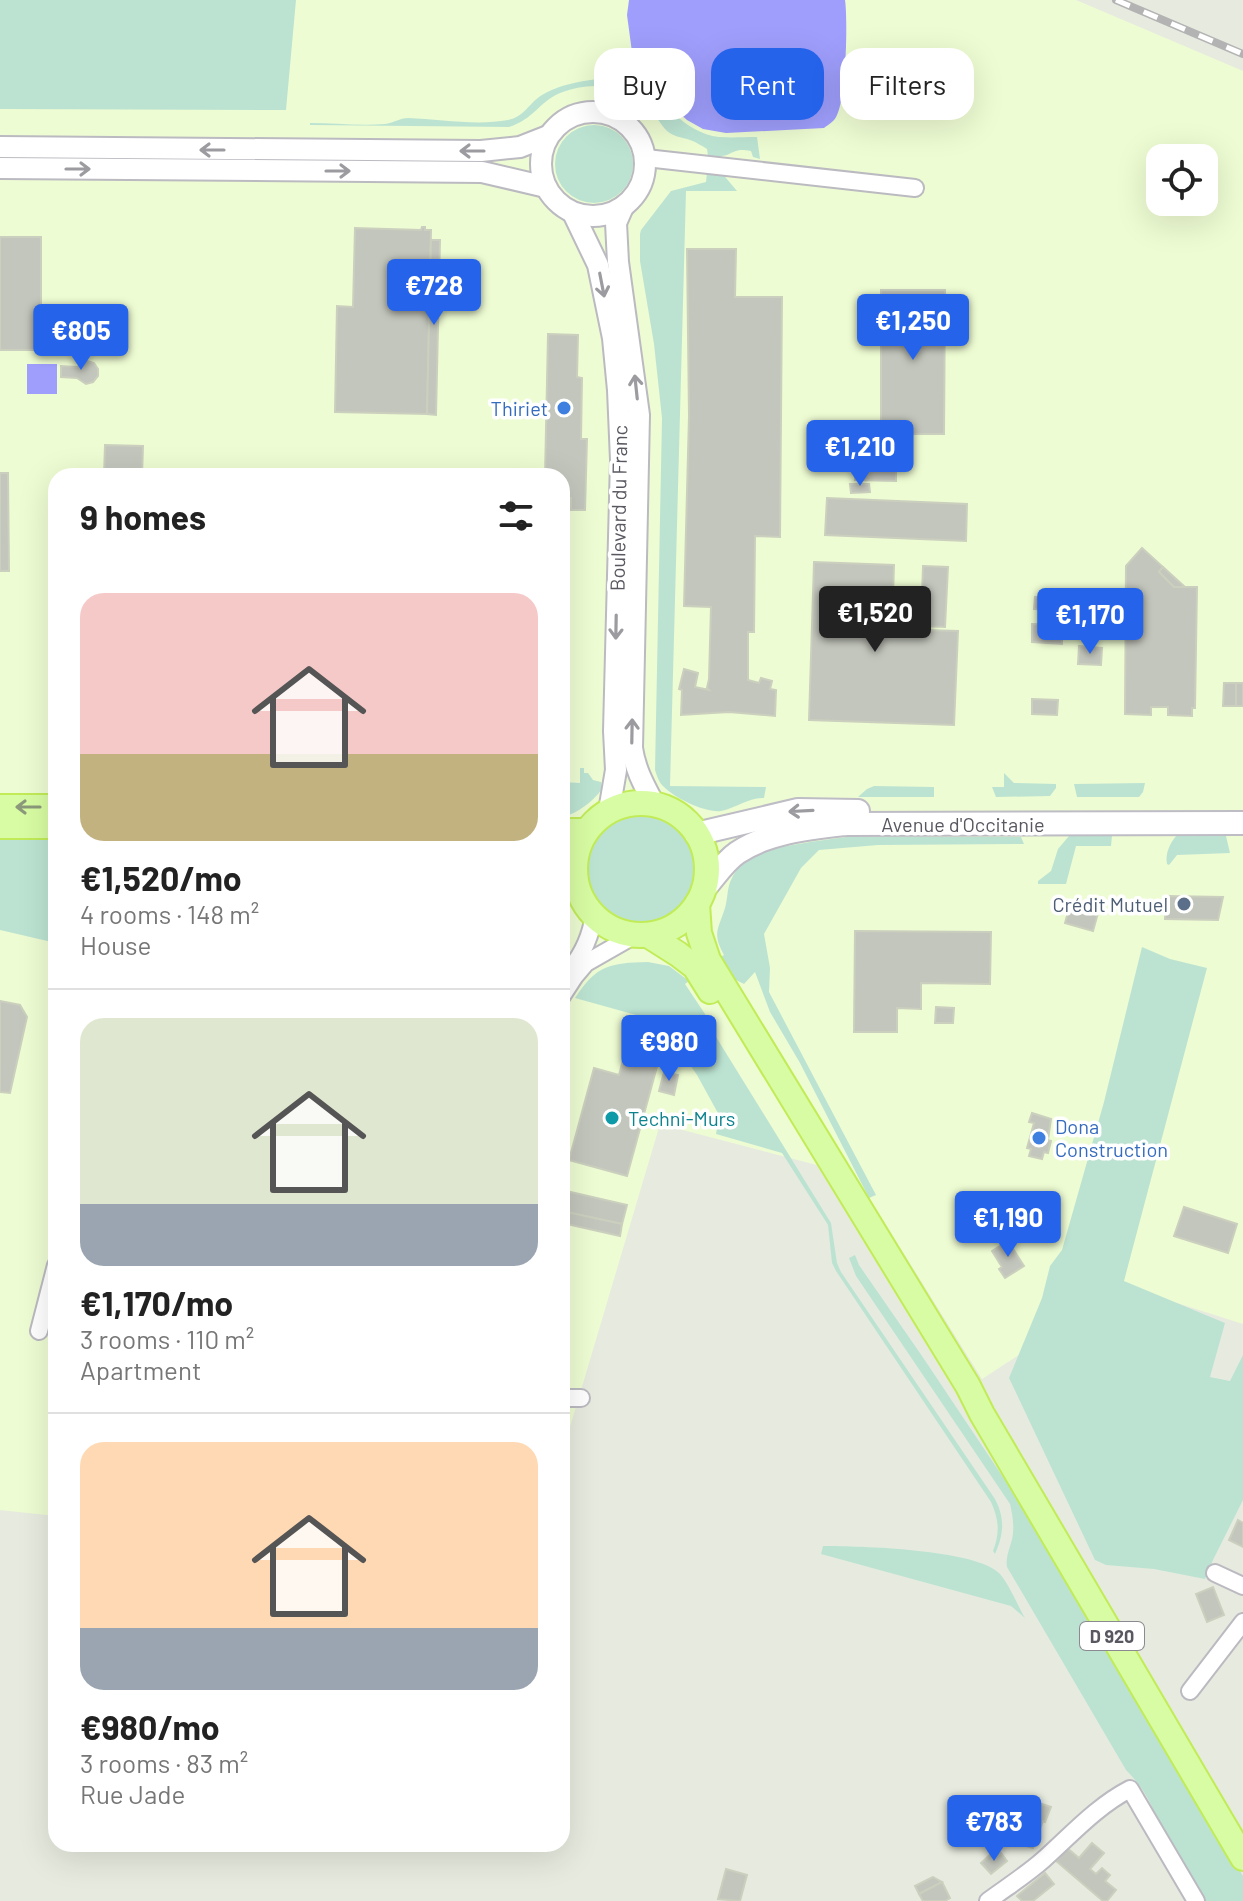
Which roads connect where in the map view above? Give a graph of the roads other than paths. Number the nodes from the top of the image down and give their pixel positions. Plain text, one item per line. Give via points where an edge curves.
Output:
1 (548, 136) junction
2 (0, 147) edge
3 (646, 158) junction
4 (0, 168) edge
5 (546, 187) junction
6 (915, 188) dead end
7 (623, 207) junction
8 (573, 213) junction
9 (654, 804) junction
10 (0, 807) edge
11 (48, 807) edge
12 (609, 811) junction
13 (1243, 812) edge
14 (1243, 823) edge
15 (0, 826) edge
16 (48, 826) edge
17 (574, 831) edge
18 (696, 834) junction
19 (570, 866) edge
20 (570, 874) edge
21 (700, 897) junction
22 (594, 915) junction
23 (641, 935) junction
24 (570, 970) edge
25 (570, 984) edge
26 (48, 1307) edge
27 (39, 1331) dead end
28 (570, 1398) edge
29 (581, 1398) dead end
30 (982, 1414) junction
31 (1215, 1573) dead end
32 (1243, 1586) edge
33 (1243, 1622) edge
34 (1190, 1691) dead end
35 (1243, 1858) edge
36 (988, 1901) edge
37 (1196, 1901) edge

1 -> 2 street via 520,147 481,151
1 - 3 street via 577,113 614,115 629,125
1 - 5 street via 541,152
3 - 6 street
3 - 7 street via 644,177
4 -> 5 street via 482,172
5 - 8 street
7 - 8 street via 599,216
9 -> 7 street, Boulevard du Franc via 632,748 639,415 618,262 616,223
8 -> 12 street, Boulevard du Franc via 598,265 618,390 616,770
9 - 12 main road
9 - 18 main road via 680,816
11 -> 10 main road
12 - 17 main road
13 -> 18 main road, Avenue d'Occitanie via 798,810
14 - 21 main road, Avenue d'Occitanie via 846,824 803,829 736,854
15 - 16 main road
17 - 19 main road via 576,854
18 - 21 main road via 706,859
20 - 22 main road
21 - 23 main road via 676,925
21 - 30 main road, D 920 via 699,933 708,960
22 - 23 main road via 612,928
22 - 24 street via 584,949
23 - 25 street via 586,963
23 - 30 main road, D 920 via 695,967 870,1249
26 - 27 street
28 - 29 street
30 - 35 main road, D 920
31 - 32 street
33 - 34 street
36 - 37 street via 1130,1789

